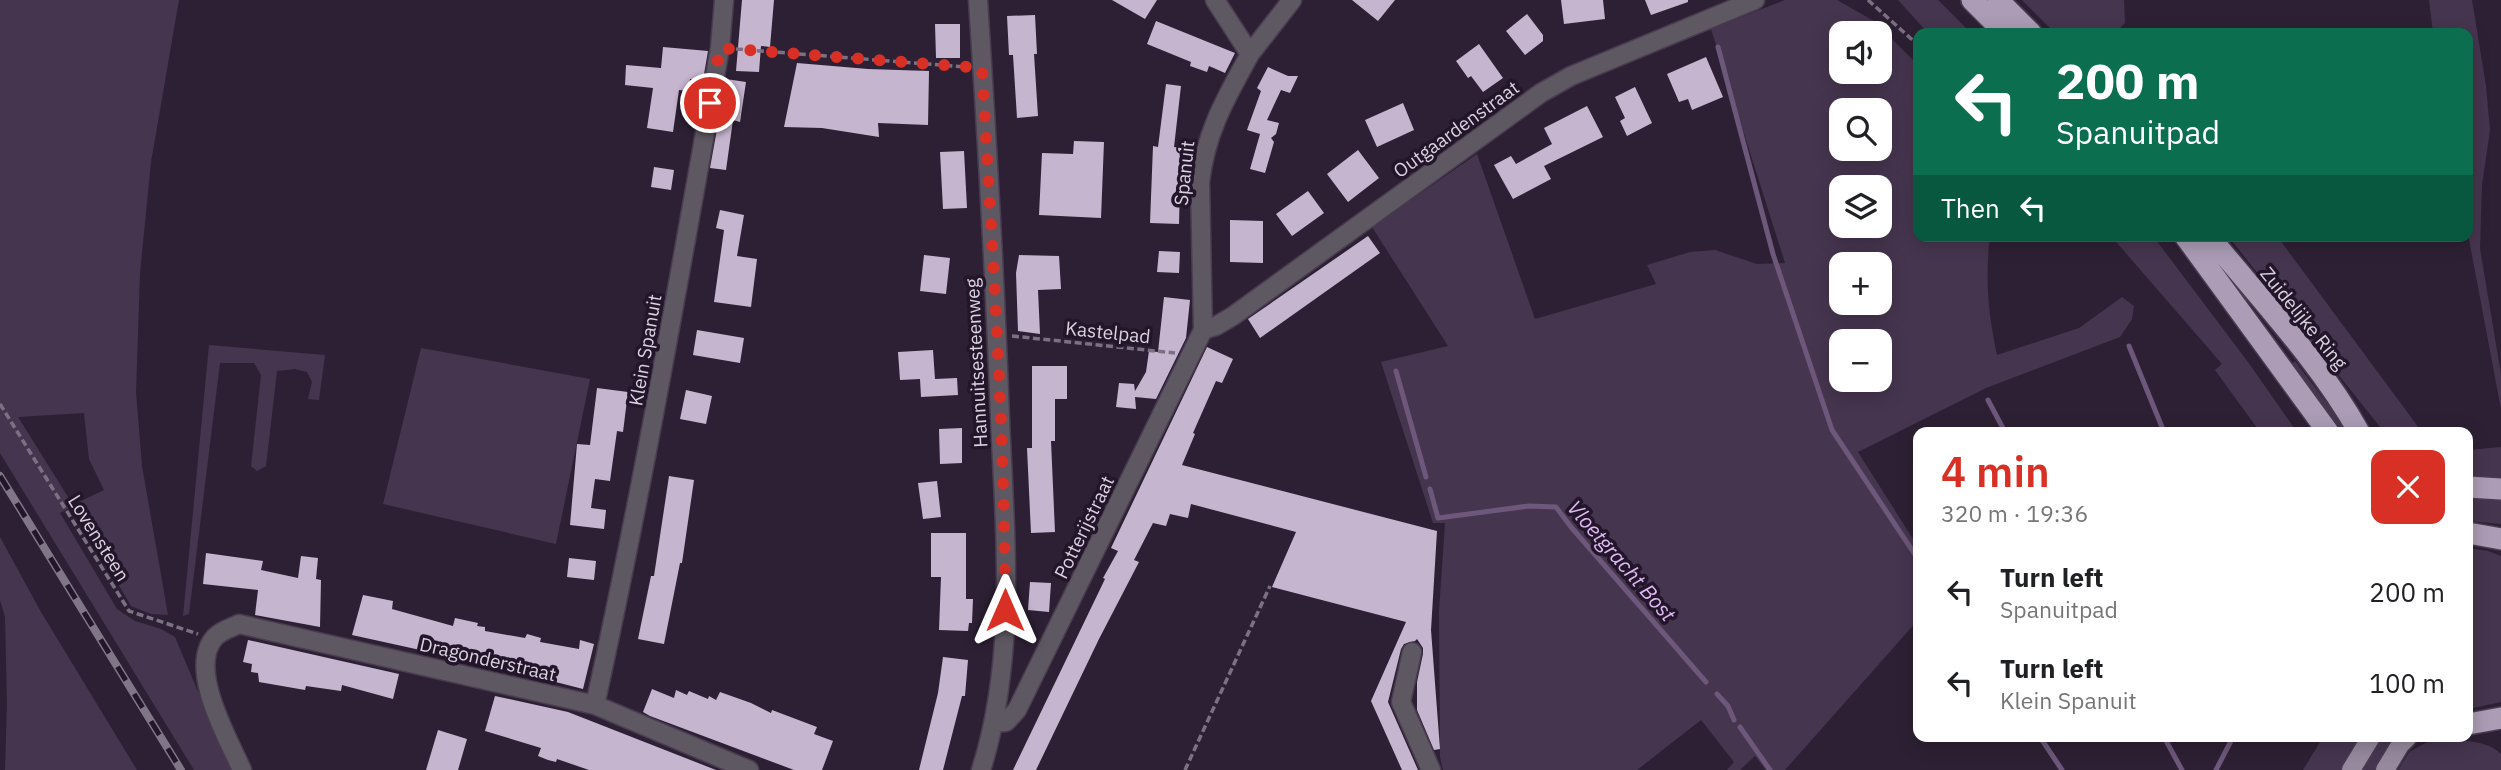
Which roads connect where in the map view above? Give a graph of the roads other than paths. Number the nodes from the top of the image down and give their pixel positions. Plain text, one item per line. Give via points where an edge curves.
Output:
1 (724, 0) edge
2 (978, 0) edge
3 (1215, 0) edge
4 (1292, 0) edge
5 (1755, 0) edge
6 (1972, 0) edge
7 (1998, 0) edge
8 (1999, 28) edge
9 (2026, 28) edge
10 (1251, 54) junction
11 (2189, 242) edge
12 (2214, 242) edge
13 (1203, 330) junction
14 (2344, 406) junction
15 (2324, 427) edge
16 (2356, 427) edge
17 (2366, 427) edge
18 (2473, 487) edge
19 (2501, 489) edge
20 (2473, 534) edge
21 (2499, 537) edge
22 (1412, 652) dead end
23 (595, 705) junction
24 (993, 723) junction
25 (2498, 723) edge
26 (2473, 724) edge
27 (2368, 742) edge
28 (2402, 742) edge
29 (242, 770) edge
30 (749, 770) edge
31 (981, 770) edge
32 (1431, 770) edge
33 (2351, 770) edge
34 (2385, 770) edge

1 - 23 street, Klein Spanuit via 720,48 660,388
2 - 24 street, Hannuitsesteenweg via 1005,542 1004,641
3 - 10 street
4 - 10 street, Spanuit
5 - 13 street, Outgaardenstraat via 1571,76 1541,93 1233,316
6 - 8 highway
7 - 9 highway
10 - 13 street, Spanuit via 1222,105 1203,162
11 - 15 highway
12 - 14 highway, Zuidelijke Ring
13 - 24 street, Potterijstraat via 1017,710 1006,722
14 - 16 highway, Zuidelijke Ring
14 - 17 highway
18 - 19 highway
20 - 21 highway
22 - 32 street via 1401,702
23 - 29 street, Dragonderstraat via 239,624 213,639 205,661 210,697
23 - 30 street, Dragonderstraat
24 - 31 street
25 - 26 highway
27 - 33 main road
28 - 34 main road

